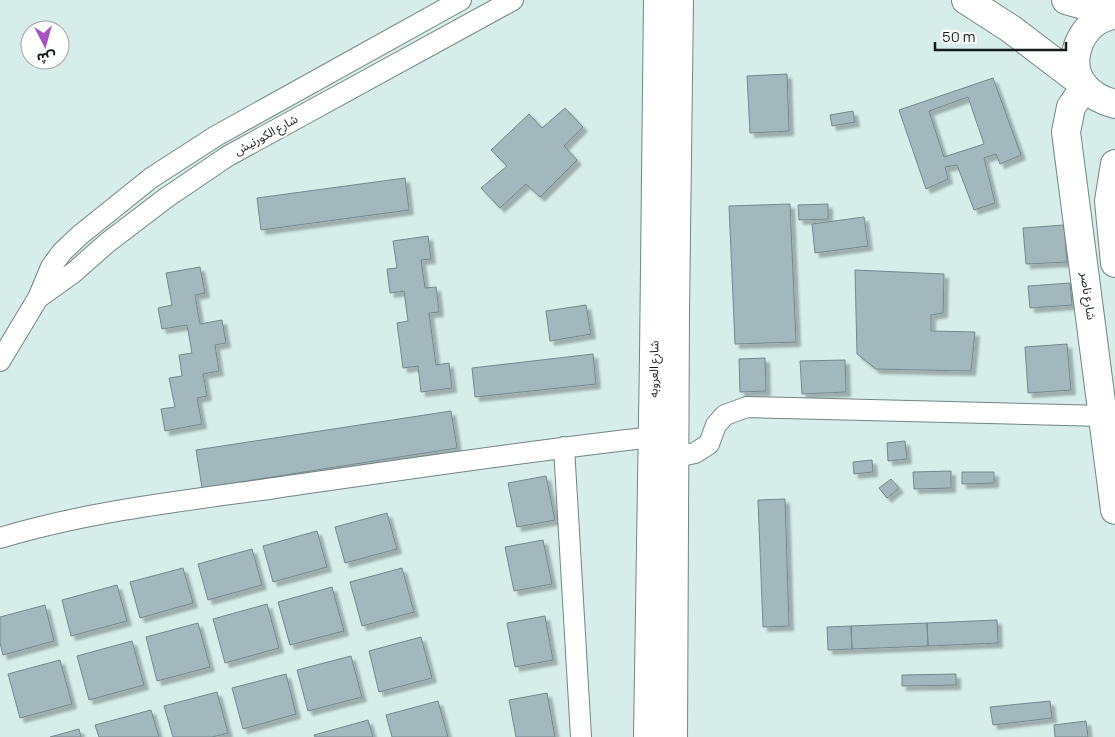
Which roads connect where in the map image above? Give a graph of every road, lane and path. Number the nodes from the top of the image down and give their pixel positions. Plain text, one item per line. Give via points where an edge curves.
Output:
1 (461, 0) edge
2 (513, 0) edge
3 (658, 0) edge
4 (679, 0) edge
5 (966, 0) edge
6 (1066, 0) edge
7 (1115, 14) edge
8 (1083, 85) junction
9 (1115, 104) edge
10 (1115, 168) edge
11 (1115, 263) edge
12 (38, 298) junction
13 (0, 361) edge
14 (1104, 416) junction
15 (653, 437) junction
16 (564, 447) junction
17 (676, 457) junction
18 (1115, 510) edge
19 (0, 538) edge
20 (581, 737) edge
21 (648, 737) edge
22 (673, 737) edge

1 - 12 street, شارع الكورنيش via 216,136 151,178 62,252 51,266
2 - 12 street, شارع الكورنيش via 228,156 166,198
3 - 15 main road, شارع العروبه
4 - 17 main road, شارع العروبه
5 - 8 main road via 1011,28
6 - 7 main road
7 - 8 main road via 1098,20 1084,32 1076,48 1076,66
8 - 9 main road via 1098,98
8 - 14 main road, شارع ناصر via 1071,107 1066,132
10 - 11 main road via 1109,201
12 - 13 street, شارع الكورنيش
14 - 17 street via 747,407 725,415 716,425 708,444 695,453
14 - 18 main road, شارع ناصر
15 - 16 street
15 - 21 main road, شارع العروبه
16 - 19 street via 148,506 50,524
16 - 20 street
17 - 22 main road, شارع العروبه

